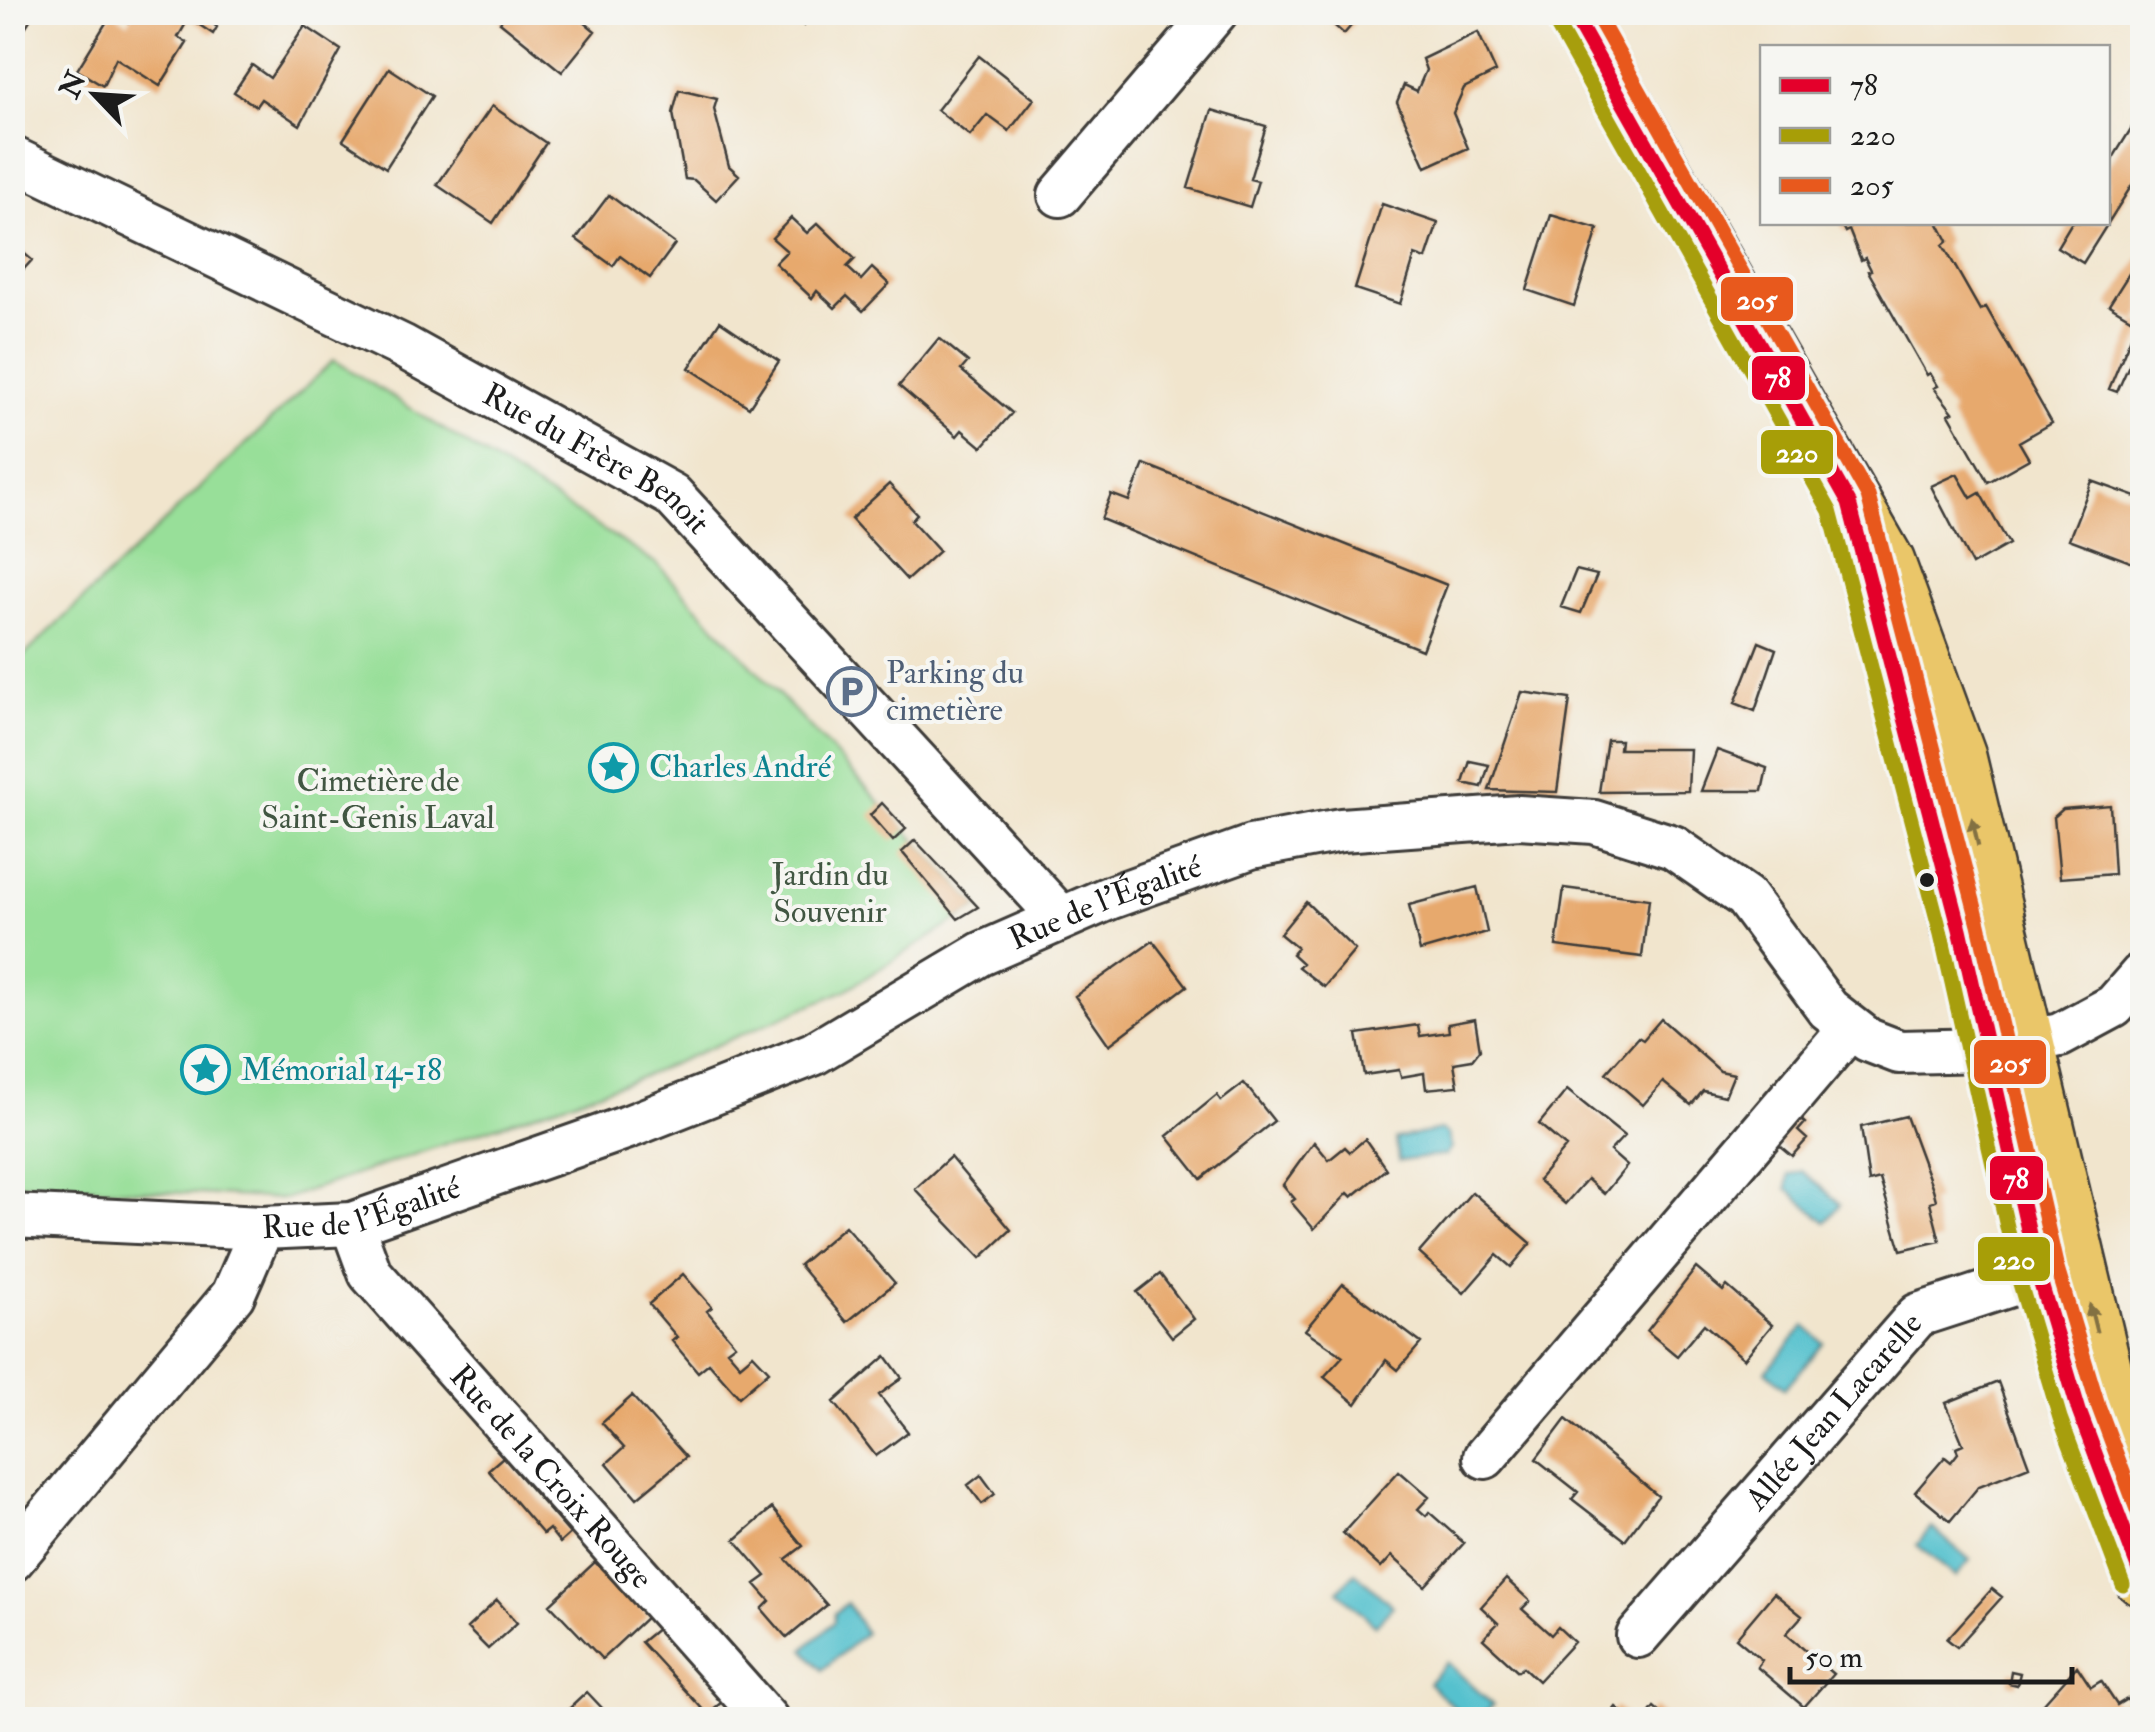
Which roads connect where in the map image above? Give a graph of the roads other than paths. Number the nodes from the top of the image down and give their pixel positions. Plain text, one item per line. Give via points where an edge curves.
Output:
1 (1216, 12) edge
2 (1572, 12) edge
3 (12, 158) edge
4 (1060, 195) dead end
5 (1060, 918) junction
6 (2142, 974) edge
7 (1850, 1028) junction
8 (2007, 1047) junction
9 (12, 1216) edge
10 (352, 1224) junction
11 (262, 1228) junction
12 (2059, 1269) junction
13 (1485, 1458) dead end
14 (2142, 1514) edge
15 (12, 1560) edge
16 (2142, 1578) edge
17 (1638, 1636) dead end
18 (767, 1720) edge

1 - 4 street
2 - 8 main road via 1849,503
3 - 5 street, Rue du Frère Benoit via 402,346 672,494
5 - 7 street, Rue de l'Égalité via 1251,847 1341,830 1519,817 1594,822 1673,846 1746,897 1812,990
5 - 10 street, Rue de l'Égalité via 981,954 813,1054
6 - 8 street, Rue de l'Égalité via 2097,1018
7 - 8 street, Rue de l'Égalité via 1899,1052
7 - 13 street
8 - 12 main road
9 - 11 street, Rue de l'Égalité
10 - 11 street, Rue de l'Égalité
10 - 18 street, Rue de la Croix Rouge via 370,1272
11 - 15 street via 234,1295
14 -> 12 main road
12 - 16 main road via 2079,1411
12 - 17 street, Allée Jean Lacarelle via 1918,1315

